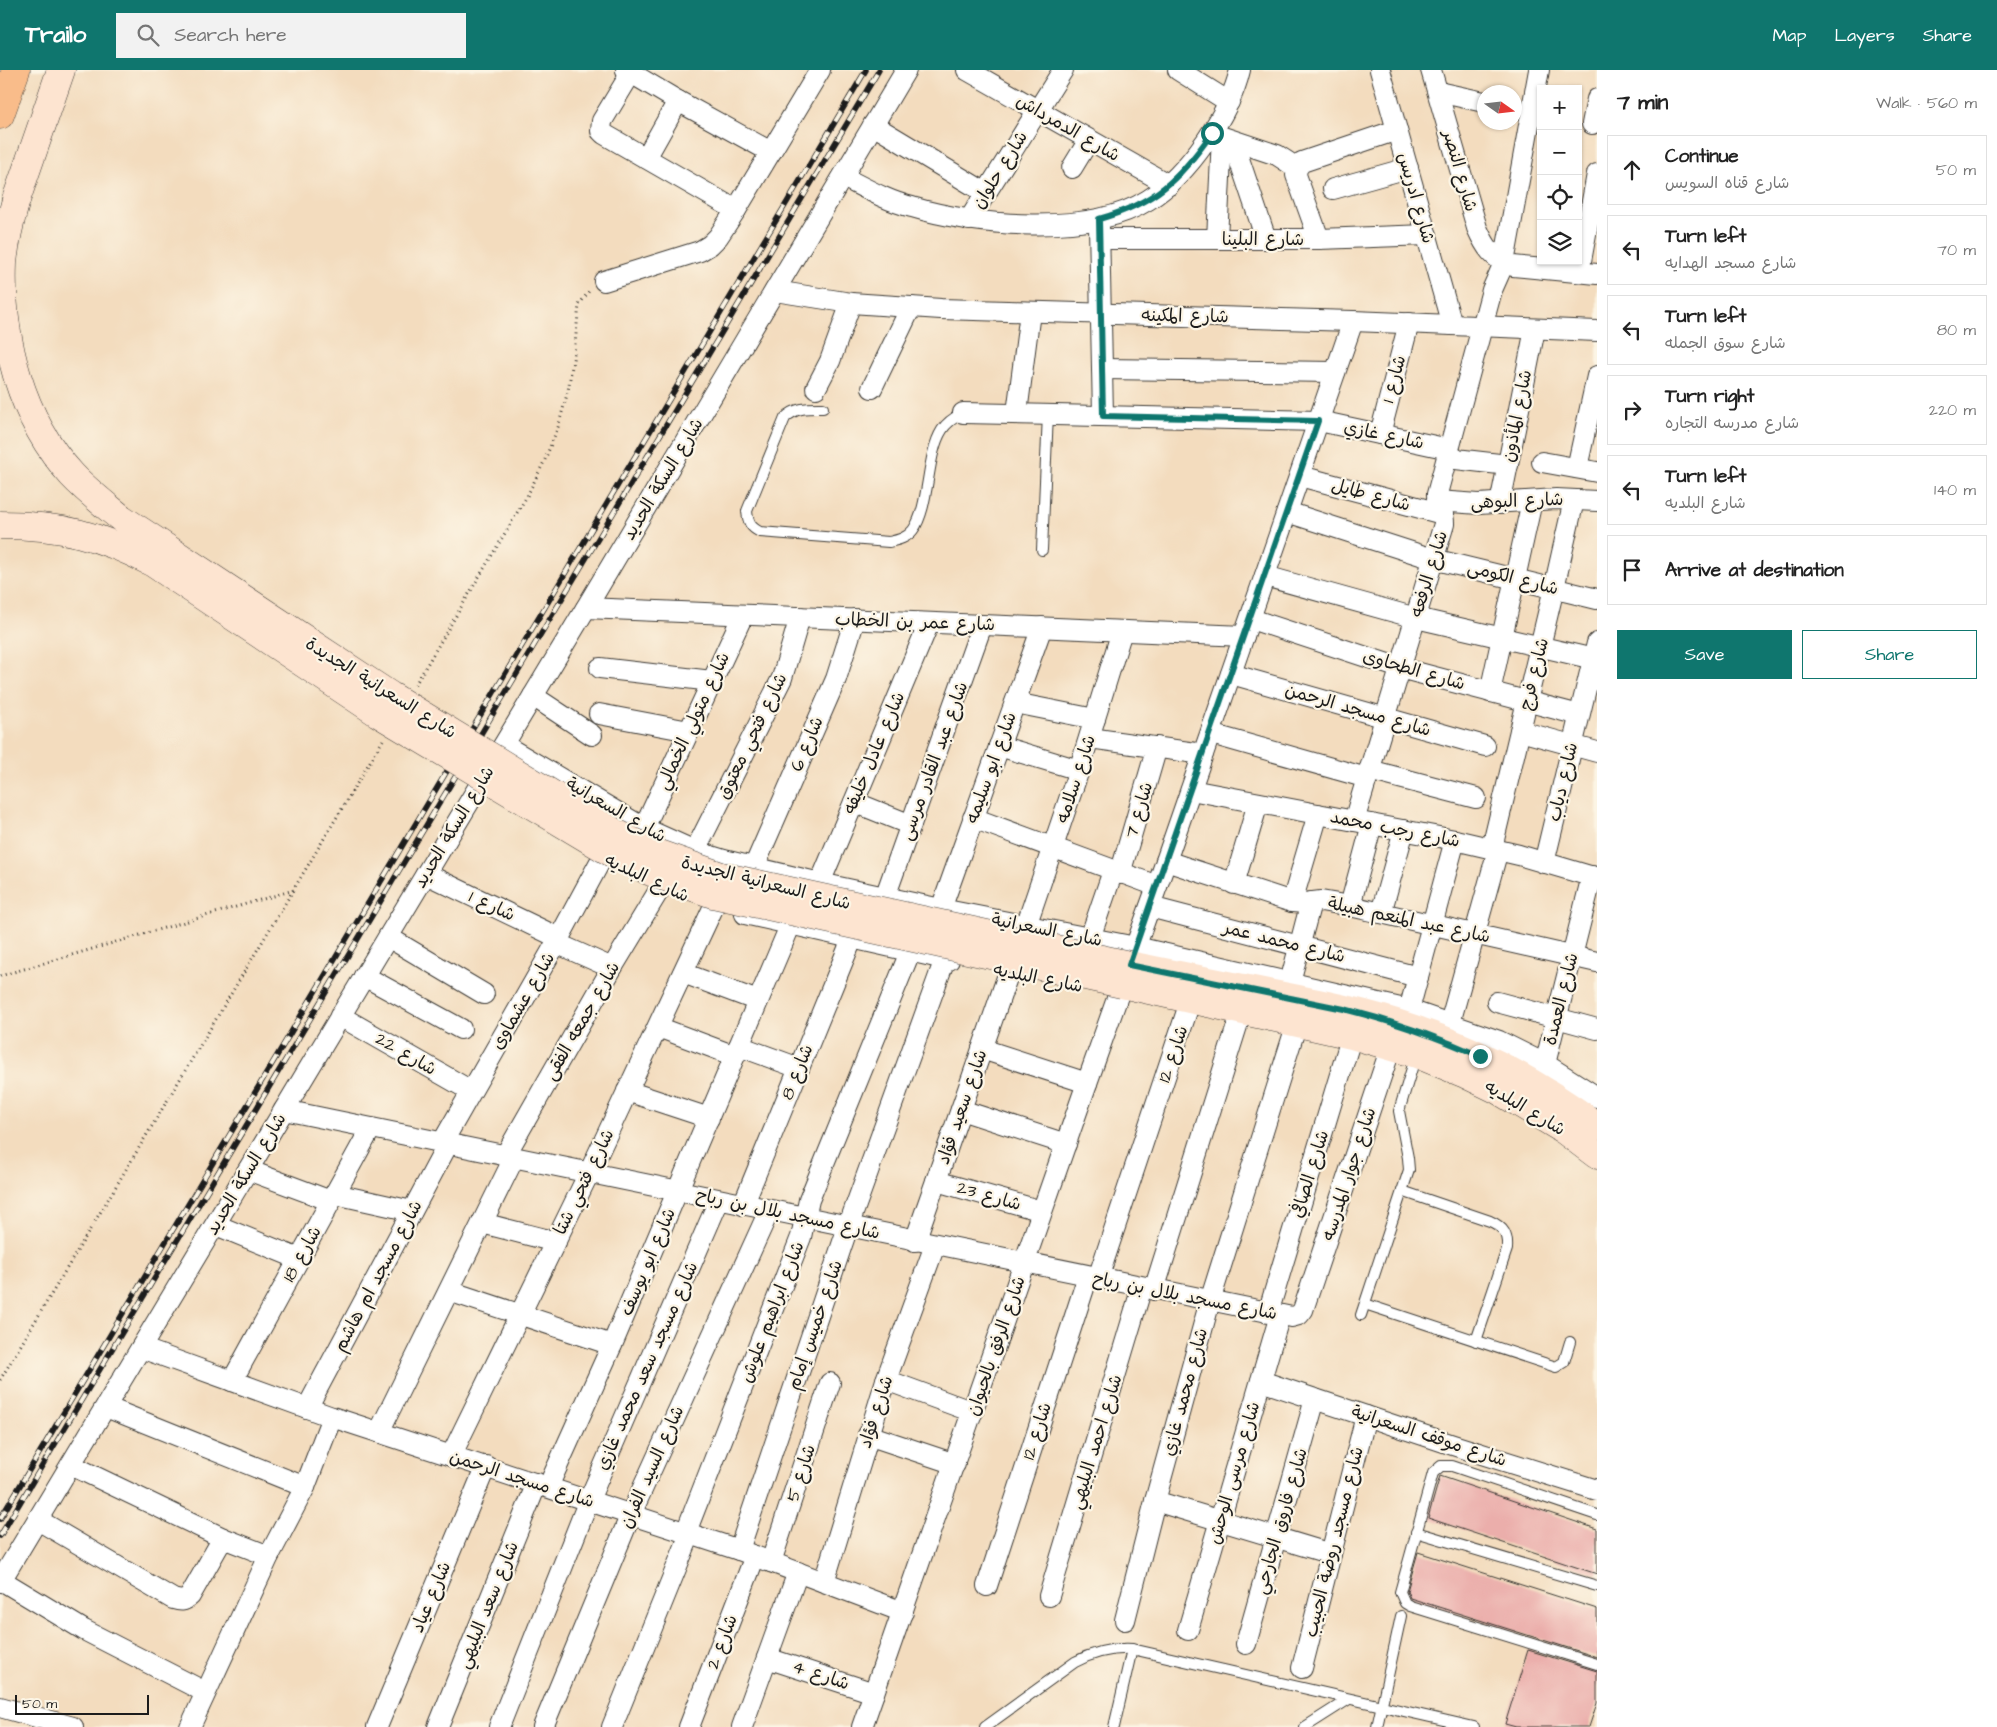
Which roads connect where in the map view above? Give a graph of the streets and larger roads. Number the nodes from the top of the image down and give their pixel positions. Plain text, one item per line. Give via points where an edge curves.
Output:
1 (16, 70) edge
2 (61, 70) edge
3 (819, 70) edge
4 (906, 70) edge
5 (967, 70) edge
6 (1063, 70) edge
7 (1178, 70) edge
8 (1240, 70) edge
9 (1380, 70) edge
10 (1431, 70) edge
11 (1538, 70) edge
12 (632, 72) edge
13 (1438, 92) junction
14 (1477, 100) edge
15 (1597, 100) edge
16 (678, 101) junction
17 (1229, 102) junction
18 (1038, 111) junction
19 (1529, 112) edge
20 (0, 115) edge
21 (1589, 124) edge
22 (874, 125) junction
23 (1397, 130) junction
24 (1222, 137) junction
25 (1089, 140) junction
26 (771, 152) junction
27 (646, 158) junction
28 (1072, 168) dead end
29 (1297, 168) junction
30 (1408, 168) junction
31 (1597, 174) edge
32 (842, 177) junction
33 (1169, 185) junction
34 (1333, 189) dead end
35 (986, 193) junction
36 (736, 210) junction
37 (1099, 219) junction
38 (968, 220) junction
39 (1427, 235) junction
40 (1100, 239) junction
41 (1217, 239) junction
42 (1266, 239) junction
43 (1319, 239) junction
44 (1504, 263) junction
45 (1588, 273) edge
46 (604, 281) road end
47 (775, 291) junction
48 (851, 303) junction
49 (911, 306) junction
50 (1030, 312) junction
51 (1101, 314) junction
52 (1353, 321) junction
53 (1409, 323) junction
54 (1452, 325) junction
55 (1481, 327) junction
56 (1535, 328) junction
57 (1597, 331) edge
58 (1102, 369) junction
59 (1335, 372) junction
60 (1597, 376) edge
61 (816, 388) dead end
62 (872, 388) dead end
63 (963, 413) road end
64 (1016, 414) junction
65 (1103, 416) junction
66 (1318, 421) junction
67 (1380, 434) junction
68 (1448, 454) junction
69 (1542, 462) dead end
70 (1508, 466) junction
71 (1577, 468) junction
72 (1597, 472) edge
73 (1300, 476) junction
74 (1574, 500) junction
75 (1532, 501) junction
76 (1597, 501) edge
77 (1500, 504) junction
78 (1440, 507) junction
79 (1287, 512) junction
80 (0, 525) edge
81 (1433, 559) junction
82 (1265, 576) junction
83 (1515, 578) junction
84 (1554, 588) junction
85 (1597, 598) edge
86 (586, 608) junction
87 (743, 615) junction
88 (800, 617) junction
89 (1416, 618) junction
90 (855, 619) junction
91 (929, 623) junction
92 (982, 625) junction
93 (1042, 627) junction
94 (1248, 628) junction
95 (1122, 631) junction
96 (1502, 639) junction
97 (1540, 648) junction
98 (1595, 651) edge
99 (600, 668) dead end
100 (1400, 668) junction
101 (1232, 674) junction
102 (712, 681) junction
103 (1490, 692) junction
104 (533, 696) junction
105 (1527, 702) junction
106 (1015, 703) junction
107 (600, 714) dead end
108 (1580, 715) junction
109 (1096, 718) junction
110 (1385, 719) junction
111 (689, 731) junction
112 (1520, 731) junction
113 (592, 734) dead end
114 (1211, 734) junction
115 (1090, 738) junction
116 (1572, 744) junction
117 (504, 745) junction
118 (999, 746) junction
119 (1485, 746) dead end
120 (1158, 747) junction
121 (1597, 752) edge
122 (1203, 754) junction
123 (1079, 770) junction
124 (1368, 774) junction
125 (480, 785) junction
126 (1191, 790) junction
127 (1476, 798) dead end
128 (854, 802) junction
129 (1258, 803) junction
130 (1318, 814) junction
131 (974, 818) junction
132 (1363, 823) junction
133 (911, 825) junction
134 (644, 828) junction
135 (1404, 830) junction
136 (1455, 840) junction
137 (1052, 848) junction
138 (1495, 849) junction
139 (695, 851) junction
140 (602, 858) junction
141 (1166, 861) junction
142 (1544, 863) junction
143 (754, 867) junction
144 (1116, 872) junction
145 (426, 874) junction
146 (1595, 877) edge
147 (820, 884) junction
148 (1234, 884) junction
149 (1157, 886) junction
150 (661, 887) junction
151 (885, 897) junction
152 (1301, 902) junction
153 (714, 906) junction
154 (1350, 906) junction
155 (1150, 908) junction
156 (941, 909) junction
157 (1381, 913) junction
158 (1432, 925) junction
159 (790, 926) junction
160 (1026, 926) junction
161 (1474, 934) junction
162 (388, 937) junction
163 (1090, 938) junction
164 (852, 939) junction
165 (557, 940) junction
166 (1299, 946) junction
167 (910, 952) junction
168 (1572, 956) junction
169 (944, 959) junction
170 (1597, 962) edge
171 (1129, 965) junction
172 (612, 968) junction
173 (1009, 972) junction
174 (683, 973) junction
175 (364, 976) junction
176 (1418, 977) junction
177 (1290, 982) junction
178 (484, 994) dead end
179 (1191, 999) junction
180 (758, 1001) junction
181 (1497, 1002) dead end
182 (1242, 1010) junction
183 (340, 1016) junction
184 (1556, 1018) junction
185 (1297, 1023) junction
186 (1450, 1023) junction
187 (658, 1026) junction
188 (461, 1029) dead end
189 (1597, 1029) edge
190 (1404, 1033) junction
191 (1352, 1035) junction
192 (982, 1049) junction
193 (737, 1051) junction
194 (1545, 1064) junction
195 (799, 1068) junction
196 (1087, 1083) junction
197 (472, 1091) junction
198 (627, 1091) junction
199 (1597, 1097) edge
200 (284, 1110) junction
201 (961, 1110) junction
202 (709, 1118) junction
203 (1597, 1126) edge
204 (372, 1128) junction
205 (445, 1143) junction
206 (1066, 1144) junction
207 (1597, 1155) edge
208 (510, 1157) junction
209 (248, 1170) junction
210 (589, 1173) junction
211 (936, 1181) junction
212 (678, 1191) junction
213 (333, 1198) junction
214 (720, 1200) junction
215 (743, 1205) junction
216 (769, 1210) junction
217 (412, 1211) junction
218 (1042, 1211) junction
219 (805, 1218) junction
220 (482, 1223) junction
221 (216, 1225) junction
222 (848, 1227) junction
223 (915, 1241) junction
224 (556, 1242) junction
225 (935, 1245) junction
226 (299, 1259) junction
227 (1024, 1263) junction
228 (1093, 1277) junction
229 (1148, 1288) junction
230 (449, 1291) junction
231 (1210, 1301) junction
232 (520, 1314) junction
233 (1280, 1315) junction
234 (612, 1345) junction
235 (141, 1348) junction
236 (886, 1380) junction
237 (232, 1381) junction
238 (1261, 1381) junction
239 (830, 1383) dead end
240 (1315, 1399) junction
241 (106, 1407) junction
242 (307, 1408) junction
243 (973, 1412) junction
244 (1366, 1416) junction
245 (332, 1417) junction
246 (379, 1432) junction
247 (868, 1435) junction
248 (451, 1456) junction
249 (955, 1464) junction
250 (71, 1465) junction
251 (486, 1466) junction
252 (543, 1485) junction
253 (305, 1487) junction
254 (1597, 1490) edge
255 (589, 1500) junction
256 (1155, 1501) junction
257 (630, 1514) junction
258 (38, 1520) junction
259 (1220, 1520) junction
260 (688, 1533) junction
261 (1276, 1536) junction
262 (223, 1538) junction
263 (1331, 1554) junction
264 (269, 1556) junction
265 (755, 1556) junction
266 (798, 1572) junction
267 (1, 1581) edge
268 (824, 1582) junction
269 (987, 1586) dead end
270 (1049, 1596) dead end
271 (903, 1612) junction
272 (1125, 1620) dead end
273 (1188, 1630) dead end
274 (1246, 1644) dead end
275 (767, 1658) junction
276 (1302, 1668) dead end
277 (205, 1692) junction
278 (874, 1693) junction
279 (0, 1707) edge
280 (73, 1727) edge
281 (190, 1727) edge
282 (377, 1727) edge
283 (438, 1727) edge
284 (499, 1727) edge
285 (543, 1727) edge
286 (612, 1727) edge
287 (689, 1727) edge
288 (742, 1727) edge
289 (862, 1727) edge

1 - 20 highway
2 - 171 street, شارع السعرانية الجديدة, bridge via 7,232 2,296 4,329 18,384 35,422 72,475 95,498 391,696 614,832 656,853 721,876
3 - 26 street
4 - 22 street, شارع السكة الحديد
5 - 18 street, شارع الدمرداش
6 - 18 street, شارع حلوان
7 - 17 street
8 - 17 street
9 - 23 street, شارع ادريس
10 - 13 street, شارع النصر
11 - 19 street, شارع الرفعه
12 - 16 street
12 - 27 street via 602,121 602,131
13 - 14 street
13 - 44 street, شارع النصر via 1477,228 1487,248
15 - 21 street
16 - 26 street
16 - 27 street
17 - 24 street
18 - 25 street, شارع الدمرداش
18 - 35 street, شارع حلوان
19 - 44 street, شارع الرفعه
22 - 32 street, شارع السكة الحديد
22 - 35 street
23 - 29 street via 1302,162
23 - 30 street, شارع ادريس
24 - 29 street via 1277,155
24 - 33 street
24 - 41 street
24 - 42 street
25 - 28 street
25 - 33 street, شارع الدمرداش
26 - 36 street
27 - 36 street
29 - 43 street via 1296,175
30 - 34 street
30 - 39 street, شارع ادريس
31 - 45 street
32 - 38 street via 909,207
32 - 47 street, شارع السكة الحديد
33 - 37 street via 1124,212
35 - 38 street, شارع حلوان
36 - 46 street via 718,237 706,248
37 - 38 street via 1034,224
37 - 40 street
39 - 43 street, شارع البلينا
39 - 54 street, شارع ادريس
40 - 41 street, شارع البلينا
40 - 51 street
41 - 42 street, شارع البلينا
42 - 43 street, شارع البلينا
44 - 45 street
44 - 55 street, شارع الرفعه
47 - 48 street, شارع المكينه
47 - 86 street, شارع السكة الحديد
48 - 49 street, شارع المكينه
48 - 61 street via 830,361
49 - 50 street, شارع المكينه
49 - 62 street
50 - 51 street, شارع المكينه
50 - 64 street
51 - 52 street, شارع المكينه
51 - 58 street
52 - 53 street, شارع المكينه
52 - 59 street, شارع الرفق بالحيوان
53 - 54 street, شارع المكينه
53 - 67 street, شارع 1
54 - 55 street, شارع المكينه
55 - 56 street, شارع المكينه
55 - 68 street, شارع الرفعه
56 - 57 street, شارع المكينه
56 - 70 street, شارع المأذون
58 - 59 street
58 - 65 street
59 - 66 street, شارع الرفق بالحيوان
60 - 71 street
63 - 64 street, شارع غازي
64 - 65 street, شارع غازي
65 - 66 street, شارع غازي
66 - 67 street, شارع غازي
66 - 73 street, شارع الرفق بالحيوان
67 - 68 street, شارع غازي
68 - 70 street, شارع غازي
68 - 78 street, شارع الرفعه
69 - 71 street
70 - 77 street, شارع المأذون
71 - 72 street
73 - 78 street, شارع طايل
73 - 79 street, شارع الرفق بالحيوان
74 - 75 street, شارع البوهى
74 - 76 street, شارع البوهى
74 - 84 street, شارع فرج
75 - 77 street, شارع البوهى
75 - 83 street
77 - 78 street, شارع البوهى
78 - 81 street, شارع الرفعه via 1444,524
79 - 81 street, شارع الكومى
79 - 82 street, شارع الرفق بالحيوان
80 - 171 street, شارع السعرانية الجديدة, bridge via 29,525 93,536 153,563 378,713 612,853 652,872 713,894
81 - 83 street, شارع الكومى
81 - 89 street, شارع الرفعه
82 - 89 street
82 - 94 street, شارع الرفق بالحيوان
83 - 84 street, شارع الكومى
83 - 96 street
84 - 85 street, شارع الكومى
84 - 97 street, شارع فرج
86 - 87 street, شارع عمر بن الخطاب
86 - 104 street, شارع السكة الحديد
87 - 88 street, شارع عمر بن الخطاب
87 - 102 street, شارع متولي الخمالي
88 - 90 street, شارع عمر بن الخطاب
88 - 139 street, شارع فتحي معتوق via 782,678
89 - 96 street
89 - 100 street, شارع الرفعه
90 - 91 street, شارع عمر بن الخطاب
90 - 143 street, شارع 6 via 836,679
91 - 92 street, شارع عمر بن الخطاب
91 - 128 street, شارع عادل خليفه
92 - 93 street, شارع عمر بن الخطاب
92 - 133 street, شارع عبد القادر مرسى
93 - 95 street, شارع عمر بن الخطاب
93 - 106 street, شارع ابو سليمه
94 - 95 street, شارع عمر بن الخطاب
94 - 100 street, شارع الطحاوى
94 - 101 street, شارع الرفق بالحيوان
95 - 109 street, شارع سلامه
96 - 97 street
96 - 103 street
97 - 98 street
97 - 105 street, شارع فرج
98 - 108 street, شارع دياب
99 - 102 street
100 - 103 street, شارع الطحاوى
100 - 110 street, شارع الرفعه
101 - 110 street, شارع مسجد الرحمن
101 - 114 street, شارع الرفق بالحيوان
102 - 111 street, شارع متولي الخمالي
103 - 105 street, شارع الطحاوى
104 - 113 street
104 - 117 street, شارع السكة الحديد
105 - 108 street, شارع الطحاوى
105 - 112 street, شارع فرج
106 - 109 street
106 - 118 street, شارع ابو سليمه
107 - 111 street
108 - 116 street, شارع دياب
109 - 115 street, شارع سلامه
110 - 119 street, شارع مسجد الرحمن
110 - 124 street, شارع الرفعه
111 - 134 street, شارع متولي الخمالي
112 - 116 street
112 - 138 street, شارع فرج
114 - 122 street, شارع الرفق بالحيوان
114 - 124 street
115 - 120 street
115 - 123 street, شارع سلامه
116 - 121 street
116 - 142 street, شارع دياب
117 - 125 street, شارع السكة الحديد
117 - 134 street, شارع السعرانية
118 - 123 street
118 - 131 street, شارع ابو سليمه
120 - 122 street
120 - 144 street, شارع 7
122 - 126 street, شارع الرفق بالحيوان
123 - 137 street, شارع سلامه
124 - 127 street
124 - 132 street, شارع الرفعه
125 - 140 street, شارع البلديه
125 - 145 street, شارع السكة الحديد
126 - 129 street, شارع رجب محمد
126 - 141 street, شارع الرفق بالحيوان
128 - 133 street
128 - 147 street, شارع عادل خليفه
129 - 130 street, شارع رجب محمد
129 - 148 street
130 - 132 street, شارع رجب محمد
130 - 152 street
131 - 137 street
131 - 156 street, شارع ابو سليمه
132 - 135 street, شارع رجب محمد
132 - 154 street, شارع الرفعه
133 - 151 street, شارع عبد القادر مرسى
134 - 139 street, شارع السعرانية
135 - 136 street, شارع رجب محمد
135 - 157 street
136 - 138 street, شارع رجب محمد
136 - 158 street, شارع جوار المدرسه
137 - 144 street
137 - 160 street, شارع سلامه
138 - 142 street, شارع رجب محمد
138 - 161 street, شارع فرج
139 - 143 street, شارع السعرانية
140 - 150 street, شارع البلديه
140 - 165 street, شارع عشماوى
141 - 148 street, شارع عبد المنعم هبيلة
141 - 149 street, شارع الرفق بالحيوان
142 - 146 street, شارع رجب محمد
143 - 147 street, شارع السعرانية
144 - 149 street
144 - 163 street, شارع 7
145 - 162 street, شارع السكة الحديد
145 - 165 street, شارع 1
146 - 168 street, شارع العمدة
147 - 151 street, شارع السعرانية
148 - 152 street, شارع عبد المنعم هبيلة
149 - 155 street, شارع الرفق بالحيوان
150 - 153 street, شارع البلديه
150 - 172 street, شارع جمعه الفقى
151 - 156 street, شارع السعرانية
152 - 154 street, شارع عبد المنعم هبيلة via 1321,900
152 - 166 street
153 - 159 street, شارع البلديه
153 - 174 street, شارع فتحي شتا
154 - 157 street, شارع عبد المنعم هبيلة
155 - 166 street, شارع محمد عمر
155 - 171 street, شارع الرفق بالحيوان
156 - 160 street, شارع السعرانية
157 - 158 street, شارع عبد المنعم هبيلة
158 - 161 street, شارع عبد المنعم هبيلة
158 - 176 street, شارع جوار المدرسه
159 - 164 street, شارع البلديه
159 - 180 street, شارع ابو يوسف
160 - 163 street, شارع السعرانية
161 - 168 street, شارع عبد المنعم هبيلة
161 - 186 street, شارع فرج
162 - 175 street, شارع السكة الحديد
162 - 178 street
163 - 171 street, شارع السعرانية
164 - 167 street, شارع البلديه
164 - 195 street, شارع 8
165 - 172 street, شارع 1
165 - 197 street, شارع عشماوى
166 - 176 street, شارع محمد عمر
166 - 177 street
167 - 169 street, شارع البلديه
167 - 219 street, شارع ابراهيم علوش via 808,1200
168 - 170 street, شارع عبد المنعم هبيلة
168 - 184 street, شارع العمدة
169 - 173 street, شارع البلديه
169 - 222 street, شارع خميس إمام
171 - 173 street, شارع البلديه via 1106,989
171 - 177 street, شارع السعرانية
171 - 179 street, شارع البلديه
171 - 190 street, شارع البلديه via 1344,1009
171 - 196 street, شارع الرفق بالحيوان
172 - 208 street, شارع جمعه الفقى
173 - 192 street, شارع سعيد فؤاد
174 - 180 street
174 - 187 street, شارع فتحي شتا
175 - 183 street, شارع السكة الحديد
175 - 188 street
176 - 190 street, شارع جوار المدرسه
177 - 190 street, شارع السعرانية
179 - 182 street, شارع البلديه
179 - 228 street, شارع 12
180 - 193 street, شارع ابو يوسف
181 - 184 street
182 - 185 street, شارع البلديه
182 - 229 street, شارع احمد البليهي
183 - 197 street, شارع 22
183 - 200 street, شارع السكة الحديد
184 - 189 street
184 - 194 street, شارع العمدة
185 - 191 street, شارع البلديه
185 - 231 street, شارع محمد غازي
186 - 190 street, شارع السعرانية
186 - 194 street, شارع السعرانية via 1499,1041
187 - 193 street
187 - 198 street, شارع فتحي شتا
190 - 191 street, شارع البلديه
190 - 203 street, شارع البلديه via 1447,1041 1513,1072
190 - 207 street, شارع البلديه via 1463,1073 1564,1130
190 - 233 street, شارع جوار المدرسه via 1303,1310 1299,1315
191 - 233 street, شارع الصافي
192 - 196 street
192 - 201 street, شارع سعيد فؤاد
193 - 195 street
193 - 202 street, شارع ابو يوسف
194 - 199 street, شارع السعرانية
195 - 215 street, شارع 8
196 - 206 street, شارع الرفق بالحيوان
197 - 205 street, شارع عشماوى
198 - 202 street
198 - 210 street, شارع فتحي شتا
200 - 204 street, شارع مسجد بلال بن رباح
200 - 209 street, شارع السكة الحديد
201 - 206 street
201 - 211 street, شارع سعيد فؤاد
202 - 212 street, شارع ابو يوسف
204 - 205 street, شارع مسجد بلال بن رباح
204 - 213 street, شارع 18
205 - 208 street, شارع مسجد بلال بن رباح
205 - 217 street, شارع مسجد ام هاشم
206 - 218 street, شارع الرفق بالحيوان
208 - 210 street, شارع مسجد بلال بن رباح
208 - 220 street, شارع جمعه الفقى
209 - 213 street
209 - 221 street, شارع السكة الحديد
210 - 212 street, شارع مسجد بلال بن رباح
210 - 224 street, شارع فتحي شتا
211 - 218 street, شارع 23
211 - 223 street, شارع سعيد فؤاد
212 - 214 street, شارع مسجد بلال بن رباح
212 - 234 street, شارع ابو يوسف
213 - 217 street
213 - 226 street, شارع 18
214 - 215 street, شارع مسجد بلال بن رباح
214 - 255 street, شارع مسجد سعد محمد غازي
215 - 216 street, شارع مسجد بلال بن رباح
216 - 219 street, شارع مسجد بلال بن رباح
216 - 257 street, شارع السيد الفران
217 - 242 street, شارع مسجد ام هاشم
218 - 227 street, شارع الرفق بالحيوان
219 - 222 street, شارع مسجد بلال بن رباح
219 - 260 street, شارع ابراهيم علوش via 801,1237
220 - 224 street
220 - 230 street, شارع جمعه الفقى
221 - 226 street
221 - 235 street, شارع السكة الحديد
222 - 223 street, شارع مسجد بلال بن رباح
222 - 265 street, شارع خميس إمام
223 - 225 street, شارع مسجد بلال بن رباح
224 - 232 street, شارع فتحي شتا
225 - 227 street, شارع مسجد بلال بن رباح
225 - 236 street, شارع فؤاد
226 - 237 street, شارع 18
227 - 228 street, شارع مسجد بلال بن رباح
227 - 243 street, شارع الرفق بالحيوان
228 - 229 street, شارع مسجد بلال بن رباح
228 - 269 street, شارع 12
229 - 231 street, شارع مسجد بلال بن رباح
229 - 270 street, شارع احمد البليهي
230 - 232 street
230 - 246 street, شارع جمعه الفقى
231 - 233 street, شارع مسجد بلال بن رباح
231 - 256 street, شارع محمد غازي
232 - 234 street
232 - 248 street, شارع فتحي شتا
233 - 238 street, شارع مرسى الوحش
234 - 252 street, شارع ابو يوسف
235 - 237 street, شارع مسجد الرحمن
235 - 241 street, شارع السكة الحديد
236 - 243 street
236 - 247 street, شارع فؤاد
237 - 242 street, شارع مسجد الرحمن
238 - 240 street, شارع موقف السعرانية
238 - 259 street, شارع مرسى الوحش
239 - 265 street, شارع 5
240 - 244 street, شارع موقف السعرانية
240 - 261 street, شارع فاروق الجارحي
241 - 250 street, شارع السكة الحديد
241 - 253 street
242 - 245 street, شارع مسجد الرحمن
243 - 249 street, شارع الرفق بالحيوان
244 - 254 street, شارع موقف السعرانية
244 - 263 street, شارع مسجد روضة الحبيب
245 - 246 street, شارع مسجد الرحمن
245 - 253 street
246 - 248 street, شارع مسجد الرحمن
247 - 249 street
247 - 268 street, شارع فؤاد
248 - 251 street, شارع مسجد الرحمن
249 - 271 street, شارع الرفق بالحيوان
250 - 258 street, شارع السكة الحديد
250 - 262 street
251 - 252 street, شارع مسجد الرحمن
251 - 282 street, شارع عياد
252 - 255 street, شارع مسجد الرحمن
252 - 283 street, شارع سعد البليهي
253 - 264 street
255 - 257 street, شارع مسجد الرحمن
255 - 284 street, شارع مسجد سعد محمد غازي
256 - 259 street
256 - 272 street, شارع محمد غازي
257 - 260 street, شارع مسجد الرحمن
257 - 285 street, شارع السيد الفران
258 - 262 street via 173,1600 180,1601 190,1596
258 - 267 street, شارع السكة الحديد
259 - 261 street
259 - 273 street, شارع مرسى الوحش
260 - 265 street, شارع مسجد الرحمن
260 - 286 street, شارع ابراهيم علوش
261 - 263 street
261 - 274 street, شارع فاروق الجارحي
262 - 264 street
263 - 276 street, شارع مسجد روضة الحبيب
264 - 277 street
265 - 266 street, شارع مسجد الرحمن
265 - 287 street, شارع 2
266 - 268 street, شارع مسجد الرحمن
266 - 275 street
267 - 277 street via 84,1630
268 - 271 street, شارع مسجد الرحمن
271 - 278 street, شارع الرفق بالحيوان
275 - 278 street, شارع 4
275 - 288 street
277 - 281 street
278 - 289 street, شارع الرفق بالحيوان
279 - 280 street

